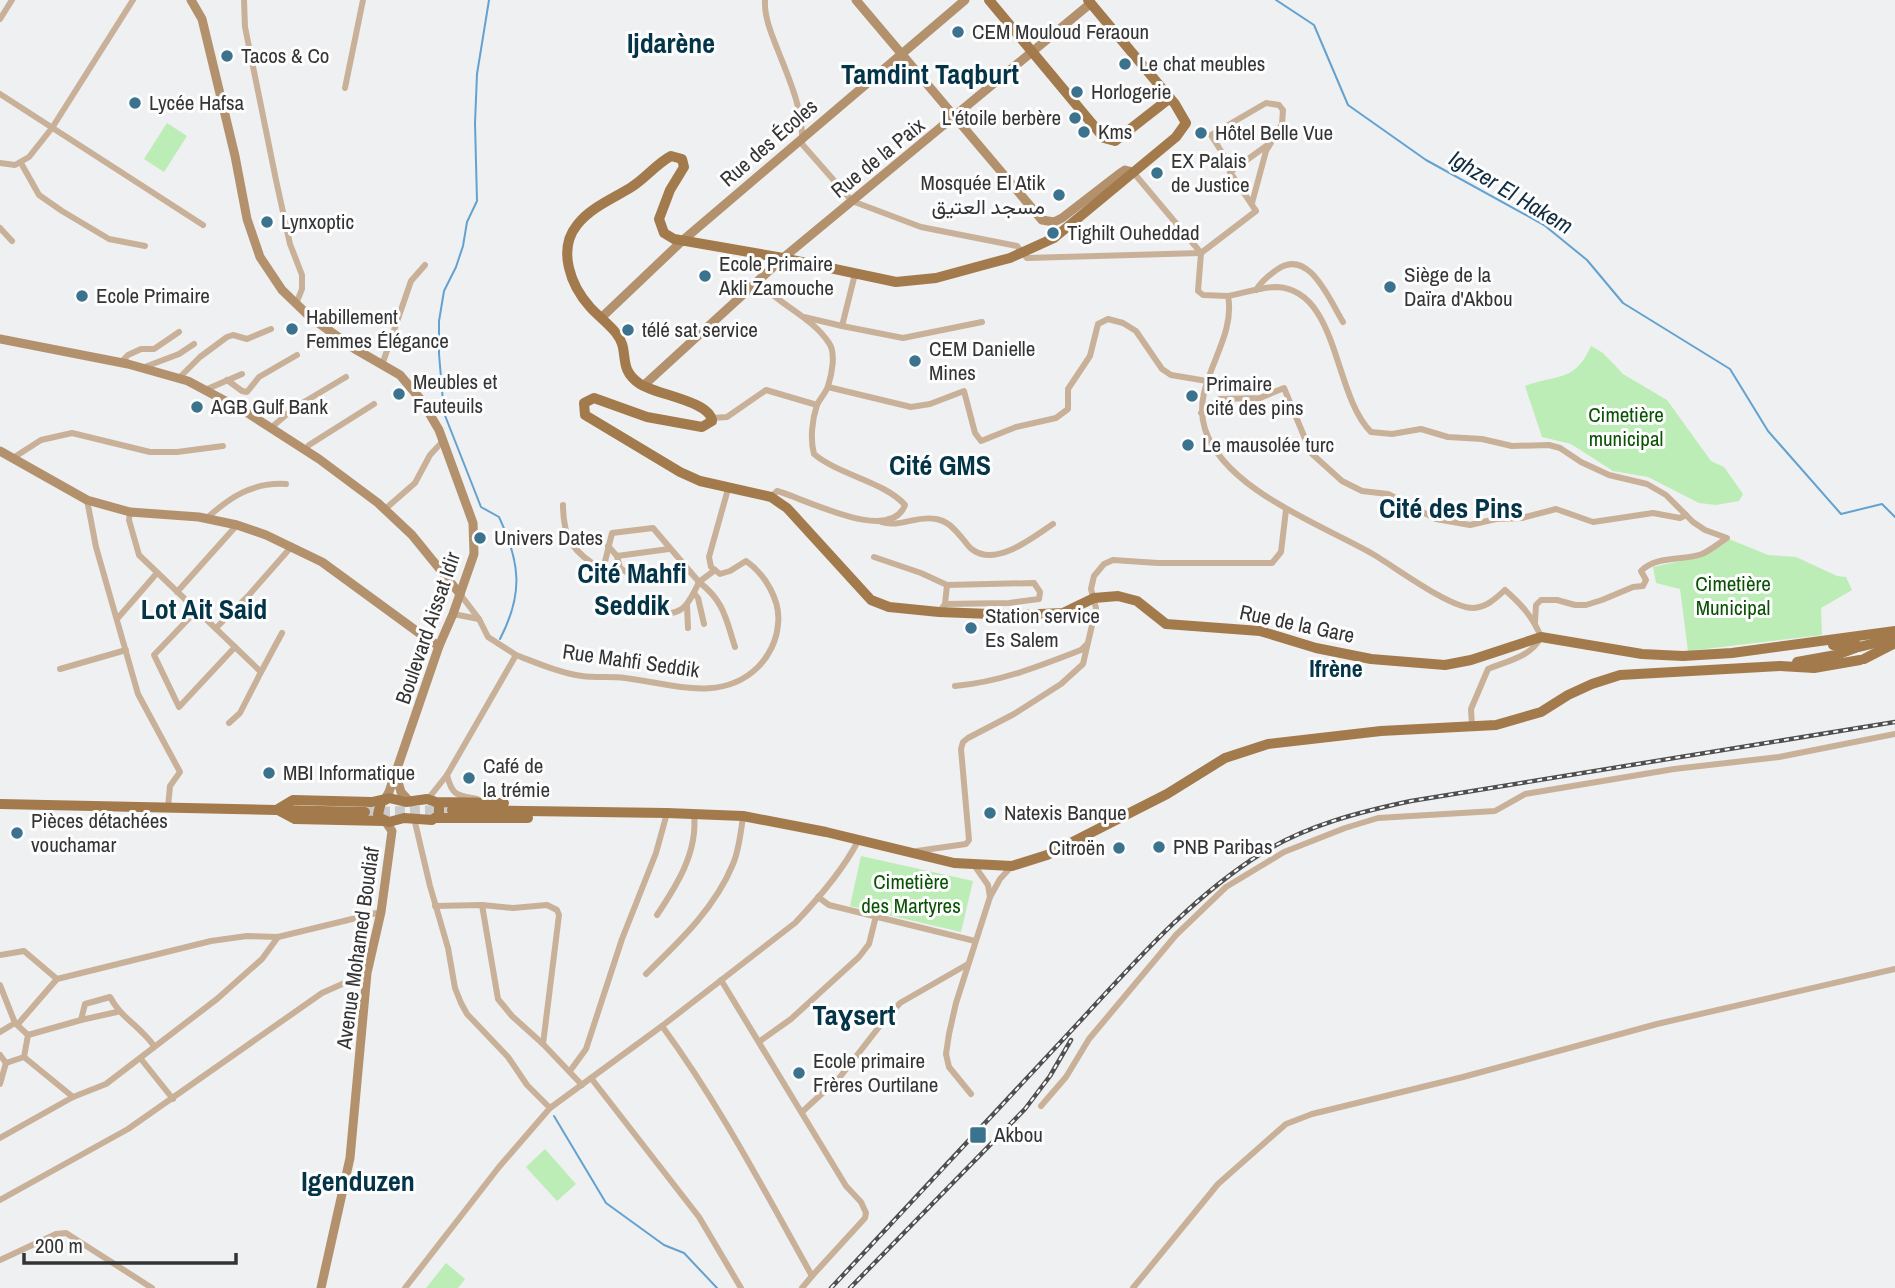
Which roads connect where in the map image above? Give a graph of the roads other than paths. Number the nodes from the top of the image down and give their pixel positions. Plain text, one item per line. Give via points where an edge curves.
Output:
1 (12, 0) edge
2 (133, 0) edge
3 (191, 0) edge
4 (244, 0) edge
5 (363, 0) edge
6 (765, 0) edge
7 (856, 0) edge
8 (965, 0) edge
9 (989, 0) edge
10 (1090, 2) edge
11 (0, 19) edge
12 (1033, 51) junction
13 (901, 53) junction
14 (345, 88) dead end
15 (0, 94) edge
16 (1170, 98) junction
17 (954, 118) junction
18 (52, 128) junction
19 (802, 138) junction
20 (1270, 142) junction
21 (0, 163) edge
22 (21, 163) junction
23 (1133, 172) junction
24 (1230, 172) junction
25 (852, 201) junction
26 (1252, 203) junction
27 (203, 225) dead end
28 (0, 228) edge
29 (12, 241) dead end
30 (682, 241) junction
31 (145, 246) dead end
32 (1200, 253) junction
33 (1024, 256) junction
34 (783, 258) junction
35 (425, 265) dead end
36 (855, 274) junction
37 (759, 282) junction
38 (1256, 290) junction
39 (1228, 296) junction
40 (296, 304) junction
41 (803, 316) junction
42 (601, 318) junction
43 (982, 322) dead end
44 (1343, 322) dead end
45 (842, 326) junction
46 (271, 329) dead end
47 (179, 332) dead end
48 (0, 339) edge
49 (194, 344) dead end
50 (298, 355) dead end
51 (120, 363) junction
52 (382, 365) junction
53 (142, 368) junction
54 (242, 374) dead end
55 (346, 377) dead end
56 (178, 379) junction
57 (228, 380) junction
58 (1207, 381) junction
59 (643, 386) junction
60 (828, 387) junction
61 (205, 390) junction
62 (374, 404) dead end
63 (817, 405) junction
64 (1201, 413) junction
65 (712, 418) junction
66 (272, 427) junction
67 (443, 440) junction
68 (223, 446) dead end
69 (306, 450) junction
70 (0, 451) edge
71 (13, 458) junction
72 (286, 484) dead end
73 (727, 489) junction
74 (771, 497) junction
75 (87, 500) junction
76 (563, 505) dead end
77 (384, 510) junction
78 (1286, 510) junction
79 (130, 512) junction
80 (1686, 515) junction
81 (207, 518) junction
82 (880, 521) junction
83 (237, 524) junction
84 (1053, 524) dead end
85 (292, 546) junction
86 (608, 546) junction
87 (670, 549) junction
88 (617, 556) junction
89 (874, 557) dead end
90 (603, 570) junction
91 (715, 570) junction
92 (690, 572) junction
93 (157, 573) junction
94 (618, 581) dead end
95 (699, 582) junction
96 (947, 585) junction
97 (177, 592) junction
98 (694, 593) junction
99 (460, 594) junction
100 (1094, 598) junction
101 (687, 603) junction
102 (942, 608) junction
103 (197, 610) junction
104 (656, 611) dead end
105 (453, 614) junction
106 (669, 615) junction
107 (117, 619) junction
108 (479, 620) junction
109 (1535, 622) junction
110 (668, 624) dead end
111 (704, 624) dead end
112 (216, 628) junction
113 (688, 628) dead end
114 (282, 633) dead end
115 (1895, 634) edge
116 (1541, 637) junction
117 (1843, 639) junction
118 (1870, 639) junction
119 (1895, 643) edge
120 (1088, 644) junction
121 (439, 646) junction
122 (235, 647) junction
123 (1778, 647) junction
124 (735, 648) dead end
125 (1857, 648) junction
126 (126, 650) junction
127 (516, 654) junction
128 (1862, 659) junction
129 (1780, 666) junction
130 (60, 669) dead end
131 (261, 672) junction
132 (955, 685) dead end
133 (229, 723) dead end
134 (1472, 726) junction
135 (1895, 734) edge
136 (396, 774) junction
137 (447, 775) junction
138 (384, 799) junction
139 (432, 801) junction
140 (410, 802) junction
141 (501, 803) junction
142 (0, 804) edge
143 (168, 807) junction
144 (277, 810) junction
145 (452, 810) tunnel mouth
146 (365, 811) tunnel mouth
147 (565, 811) junction
148 (667, 813) junction
149 (694, 814) junction
150 (743, 816) junction
151 (414, 818) junction
152 (436, 818) junction
153 (389, 826) junction
154 (419, 832) junction
155 (858, 841) junction
156 (909, 853) junction
157 (974, 865) junction
158 (1013, 866) junction
159 (818, 897) junction
160 (990, 897) junction
161 (482, 905) junction
162 (435, 906) junction
163 (381, 912) junction
164 (657, 915) dead end
165 (876, 916) junction
166 (278, 937) junction
167 (975, 941) junction
168 (0, 955) edge
169 (968, 964) junction
170 (1895, 969) edge
171 (368, 973) junction
172 (646, 974) dead end
173 (57, 979) junction
174 (722, 980) junction
175 (0, 985) edge
176 (117, 1012) junction
177 (81, 1020) junction
178 (16, 1023) junction
179 (662, 1027) junction
180 (0, 1032) edge
181 (28, 1035) junction
182 (760, 1041) junction
183 (543, 1044) junction
184 (155, 1046) junction
185 (0, 1055) edge
186 (24, 1057) junction
187 (141, 1059) junction
188 (6, 1063) junction
189 (570, 1071) junction
190 (592, 1079) junction
191 (0, 1084) edge
192 (582, 1085) junction
193 (971, 1094) dead end
194 (73, 1097) junction
195 (173, 1099) junction
196 (1041, 1106) dead end
197 (550, 1108) junction
198 (802, 1112) junction
199 (0, 1138) edge
200 (0, 1200) edge
201 (0, 1260) edge
202 (813, 1276) junction
203 (152, 1288) edge
204 (321, 1288) edge
205 (405, 1288) edge
206 (741, 1288) edge
207 (802, 1288) edge
208 (1133, 1288) edge

1 - 11 street
2 - 18 street
3 - 40 street, Boulevard Aissat Idir via 202,19 247,219 260,257
4 - 40 street via 245,27 276,180 302,275 303,289
5 - 14 street
6 - 19 street
7 - 13 street
8 - 13 street, Rue des Écoles
9 - 12 main road
10 - 12 street, Rue de la Paix
10 - 16 main road
12 - 16 main road via 1104,138 1115,141
12 - 17 street, Rue de la Paix
13 - 17 street
13 - 19 street, Rue des Écoles
15 - 18 street
16 - 23 main road via 1185,126
17 - 23 street via 1046,222 1062,219 1125,170
17 - 25 street, Rue de la Paix
18 - 22 street
18 - 27 street
19 - 25 street via 802,145
19 - 30 street, Rue des Écoles
20 - 24 street
20 - 24 street via 1284,114 1273,103 1210,135
20 - 26 street
21 - 22 street
22 - 31 street via 39,195 62,211 108,239
23 - 32 street
23 - 33 main road via 1059,235
24 - 26 street
25 - 33 street via 920,227 1017,246
25 - 34 street, Rue de la Paix
26 - 32 street via 1256,211
28 - 29 street
30 - 34 main road
30 - 42 street, Rue des Écoles
30 - 42 main road via 664,233 659,219 684,169 682,159 671,156 591,212 571,234 568,267 575,287
32 - 33 street
32 - 39 street via 1198,291
33 - 36 main road via 936,278 897,282
34 - 36 main road
34 - 37 street, Rue de la Paix
35 - 52 street via 409,286
36 - 45 street
37 - 41 street
37 - 59 street, Rue de la Paix
38 - 39 street
38 - 44 street via 1282,265 1294,262 1318,281
38 - 80 street via 1279,287 1292,291 1317,310 1355,412 1371,432 1421,429 1448,438 1512,446 1549,445 1609,475 1647,484
39 - 58 street via 1227,330
40 - 52 street, Boulevard Aissat Idir
41 - 45 street
41 - 60 street via 831,344
42 - 59 main road via 620,340 626,371
43 - 45 street via 903,338
46 - 56 street via 247,339 227,337
47 - 51 street
48 - 51 street
49 - 53 street
50 - 57 street via 259,377 247,392
51 - 53 street
52 - 67 street, Boulevard Aissat Idir via 400,375 422,401
53 - 56 street
54 - 57 street
55 - 66 street
56 - 61 street
57 - 61 street
58 - 60 street via 1171,376 1136,331 1108,318 1098,324 1090,356 1068,389 1068,409 1056,418 981,441 964,391 911,407
58 - 64 street
59 - 65 main road via 701,407
60 - 63 street
61 - 66 street
62 - 69 street
63 - 65 street via 765,390 727,417
63 - 82 street via 814,454 898,497 905,505 902,513
64 - 78 street via 1222,460
64 - 80 street via 1219,399 1260,398 1284,388 1311,453 1342,481 1362,491 1388,494 1436,519 1457,524 1522,518 1556,509 1593,522 1653,513
65 - 73 main road via 706,426 697,427 648,417 594,398 586,400 583,408 591,420 680,472
66 - 69 street
67 - 77 street via 415,483
67 - 99 street, Boulevard Aissat Idir via 473,523 474,554
68 - 71 street via 150,452 72,433 41,440
69 - 77 street
70 - 71 street
71 - 75 street
72 - 81 street via 272,483 239,494
73 - 74 main road
73 - 91 street via 710,547
74 - 82 street via 777,491 828,511
74 - 102 main road, Rue de la Gare via 787,508 871,600 890,607
75 - 79 street
75 - 107 street
76 - 90 street via 566,537 573,548
77 - 99 street via 412,535
78 - 100 street via 1281,552 1272,563 1114,560 1094,576
78 - 109 street via 1461,606 1490,604 1505,590
79 - 81 street
79 - 93 street via 139,555
80 - 109 street via 1705,530 1727,538 1703,553 1646,566 1641,571 1646,580 1643,586 1602,600 1575,605 1541,600 1536,605
81 - 83 street
82 - 84 street via 943,520 972,550 995,554
83 - 85 street
83 - 97 street
85 - 112 street
85 - 121 street via 322,562
86 - 87 street via 612,533 653,528
86 - 88 street
86 - 90 street
87 - 88 street
87 - 92 street
88 - 92 street via 620,568 639,580
89 - 96 street
90 - 94 street
91 - 95 street
91 - 127 street, Rue Mahfi Seddik via 720,574 746,561 764,580 778,611 773,644 764,660 750,675 730,685 685,688 623,677 582,676
92 - 95 street
93 - 97 street
93 - 107 street
95 - 98 street
95 - 124 street via 714,594
96 - 102 street
96 - 102 street via 1034,583 1040,592 1039,599 1023,602
97 - 103 street
98 - 101 street
98 - 111 street
99 - 105 street, Boulevard Aissat Idir
99 - 108 street
100 - 102 main road, Rue de la Gare via 1063,613 1016,615
100 - 116 main road, Rue de la Gare via 1118,596 1137,601 1166,624 1259,631 1371,659 1445,665
100 - 120 street
101 - 106 street
101 - 113 street
103 - 112 street
103 - 122 street via 154,655 179,707
104 - 106 street
105 - 108 street
105 - 121 street, Boulevard Aissat Idir
106 - 110 street
107 - 126 street
108 - 127 street via 488,637
109 - 116 street
112 - 122 street
114 - 131 street
115 - 118 main road
116 - 123 main road, Rue de la Gare via 1683,656
116 - 134 street via 1529,652 1488,669 1471,709
117 - 118 main road, Rue de la Gare
117 - 123 main road, Rue de la Gare
117 - 125 main road
118 - 125 main road
119 - 128 main road
120 - 132 street via 1029,670
120 - 156 street via 1083,664 1061,684 963,742 967,844
121 - 136 street, Boulevard Aissat Idir
122 - 131 street
123 - 125 main road
125 - 128 main road via 1853,655
125 - 129 main road
126 - 130 street
126 - 143 street via 138,694 180,772 170,786
127 - 137 street
128 - 129 main road via 1814,668
129 - 134 main road via 1620,675 1519,720
131 - 133 street via 240,713
134 - 158 main road via 1293,739 1246,750 1047,855
135 - 196 street via 1779,757 1525,794 1495,811 1378,818 1284,852 1226,887 1164,947
136 - 138 street, Boulevard Aissat Idir
136 - 140 street via 401,792
137 - 139 street
137 - 141 street via 455,793
138 - 140 main road
138 - 144 main road via 293,800
138 - 153 main road via 378,810
139 - 140 main road
139 - 141 main road
139 - 152 main road via 439,805
141 - 147 main road via 547,804
142 - 143 main road
143 - 144 main road
144 - 146 main road
144 - 153 main road via 295,819
145 - 147 main road
147 - 148 main road
147 - 152 main road via 547,817
148 - 149 main road
148 - 189 street via 586,1049
149 - 150 main road
149 - 164 street via 691,852
150 - 155 main road
150 - 172 street via 733,866 712,904
151 - 152 main road
151 - 153 main road
151 - 154 street
152 - 154 street
153 - 163 street, Avenue Mohamed Boudiaf
154 - 162 street
155 - 156 main road
155 - 159 street
156 - 157 main road
157 - 158 main road
157 - 160 street via 988,885
158 - 160 street
159 - 165 street via 829,905
159 - 174 street via 795,923
160 - 167 street
161 - 162 street
161 - 183 street via 498,999
161 - 183 street via 547,905 557,910
162 - 197 street via 455,988 467,1014
163 - 166 street
163 - 171 street, Avenue Mohamed Boudiaf
165 - 167 street
165 - 182 street via 869,944 859,957
166 - 173 street via 211,942
166 - 184 street via 262,959 217,999
167 - 169 street
168 - 173 street via 24,951
169 - 193 street via 946,1054 949,1067
169 - 198 street via 900,1003 840,1077
170 - 208 street via 1657,1024 1286,1124 1218,1184
171 - 195 street via 322,993
171 - 204 street, Avenue Mohamed Boudiaf via 350,1158
173 - 178 street
174 - 179 street
174 - 182 street
175 - 178 street
176 - 177 street
176 - 177 street via 110,997 85,1004
176 - 184 street via 142,1029
177 - 181 street
178 - 180 street
178 - 181 street
179 - 190 street
179 - 202 street via 691,1065
181 - 186 street
182 - 198 street
183 - 189 street
184 - 187 street
185 - 188 street
186 - 188 street
186 - 194 street
187 - 194 street via 106,1084
187 - 195 street
188 - 191 street
189 - 192 street
190 - 192 street
190 - 206 street via 699,1217
192 - 197 street
194 - 199 street
195 - 200 street
197 - 205 street
198 - 202 street via 866,1213
201 - 203 street via 66,1233
202 - 207 street

